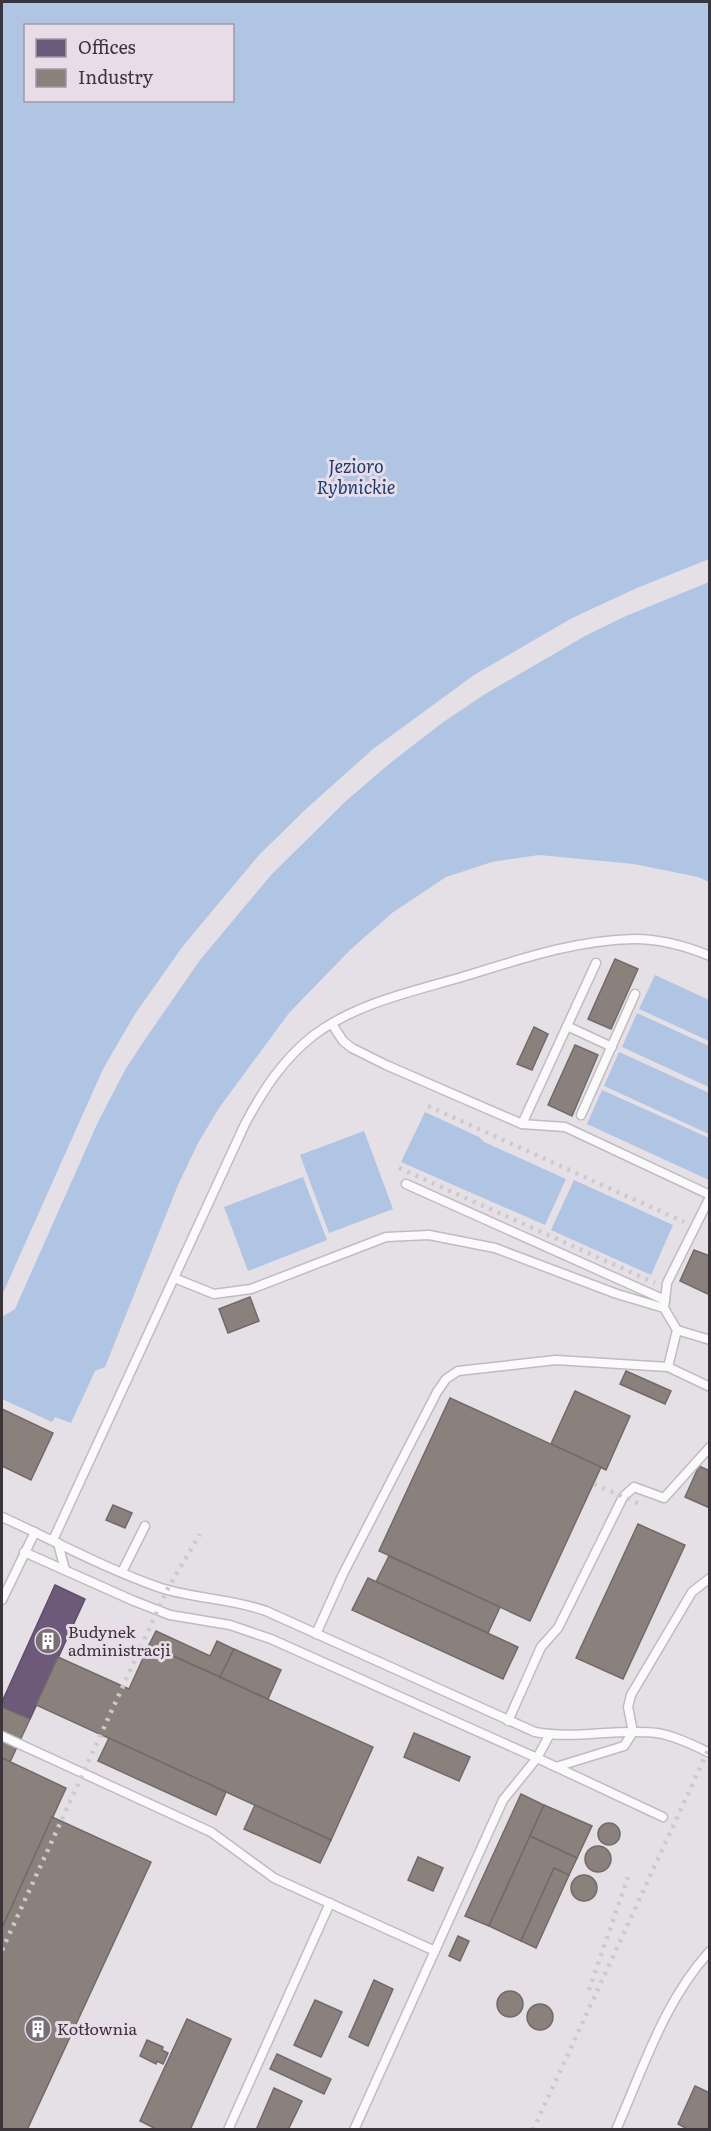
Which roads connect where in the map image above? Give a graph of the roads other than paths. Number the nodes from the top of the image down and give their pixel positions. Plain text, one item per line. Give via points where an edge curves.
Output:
1 (710, 956) edge
2 (596, 963) dead end
3 (636, 994) dead end
4 (332, 1024) junction
5 (567, 1026) junction
6 (612, 1047) junction
7 (581, 1115) dead end
8 (522, 1124) junction
9 (406, 1184) dead end
10 (710, 1196) edge
11 (174, 1278) junction
12 (664, 1304) junction
13 (677, 1330) junction
14 (710, 1340) edge
15 (669, 1367) junction
16 (710, 1387) edge
17 (710, 1447) edge
18 (2, 1516) edge
19 (145, 1526) dead end
20 (35, 1532) junction
21 (56, 1541) junction
22 (24, 1552) junction
23 (65, 1570) junction
24 (122, 1572) junction
25 (710, 1578) edge
26 (2, 1600) edge
27 (316, 1634) junction
28 (508, 1720) junction
29 (633, 1732) junction
30 (550, 1734) junction
31 (2, 1736) edge
32 (710, 1753) edge
33 (537, 1758) junction
34 (555, 1767) junction
35 (663, 1817) dead end
36 (330, 1903) junction
37 (435, 1951) junction
38 (710, 1951) edge
39 (228, 2130) edge
40 (354, 2130) edge
41 (616, 2130) edge

1 - 4 lane via 678,945 637,939 568,946 386,999
2 - 5 lane
3 - 6 lane
4 - 8 lane via 344,1041 362,1054
4 - 11 lane via 315,1034 274,1074 245,1124
5 - 6 lane
5 - 8 lane
6 - 7 lane
8 - 10 lane via 565,1127
9 - 12 lane
10 - 12 lane via 667,1283
11 - 12 lane via 214,1294 251,1289 386,1238 429,1234 495,1248 617,1294
11 - 21 lane
12 - 13 lane
13 - 14 lane
13 - 15 lane
15 - 16 lane
15 - 27 lane via 556,1360 458,1371 446,1379 343,1574
17 - 28 lane via 664,1498 634,1487 622,1497 558,1628 541,1647
18 - 20 lane
19 - 24 lane
20 - 21 lane
20 - 22 lane
21 - 23 lane
21 - 24 lane
22 - 23 lane
22 - 26 lane
23 - 33 lane via 170,1615 230,1625 264,1637
24 - 27 lane via 175,1593 250,1605
25 - 29 lane via 692,1592 631,1695 628,1707
27 - 28 lane
28 - 30 lane
29 - 30 lane
29 - 32 lane via 665,1735
29 - 34 lane via 624,1746
30 - 33 lane
31 - 36 lane via 211,1832 274,1878
33 - 34 lane
33 - 37 lane via 503,1800
34 - 35 lane
36 - 37 lane
36 - 39 lane
37 - 40 lane
38 - 41 lane via 670,2009

